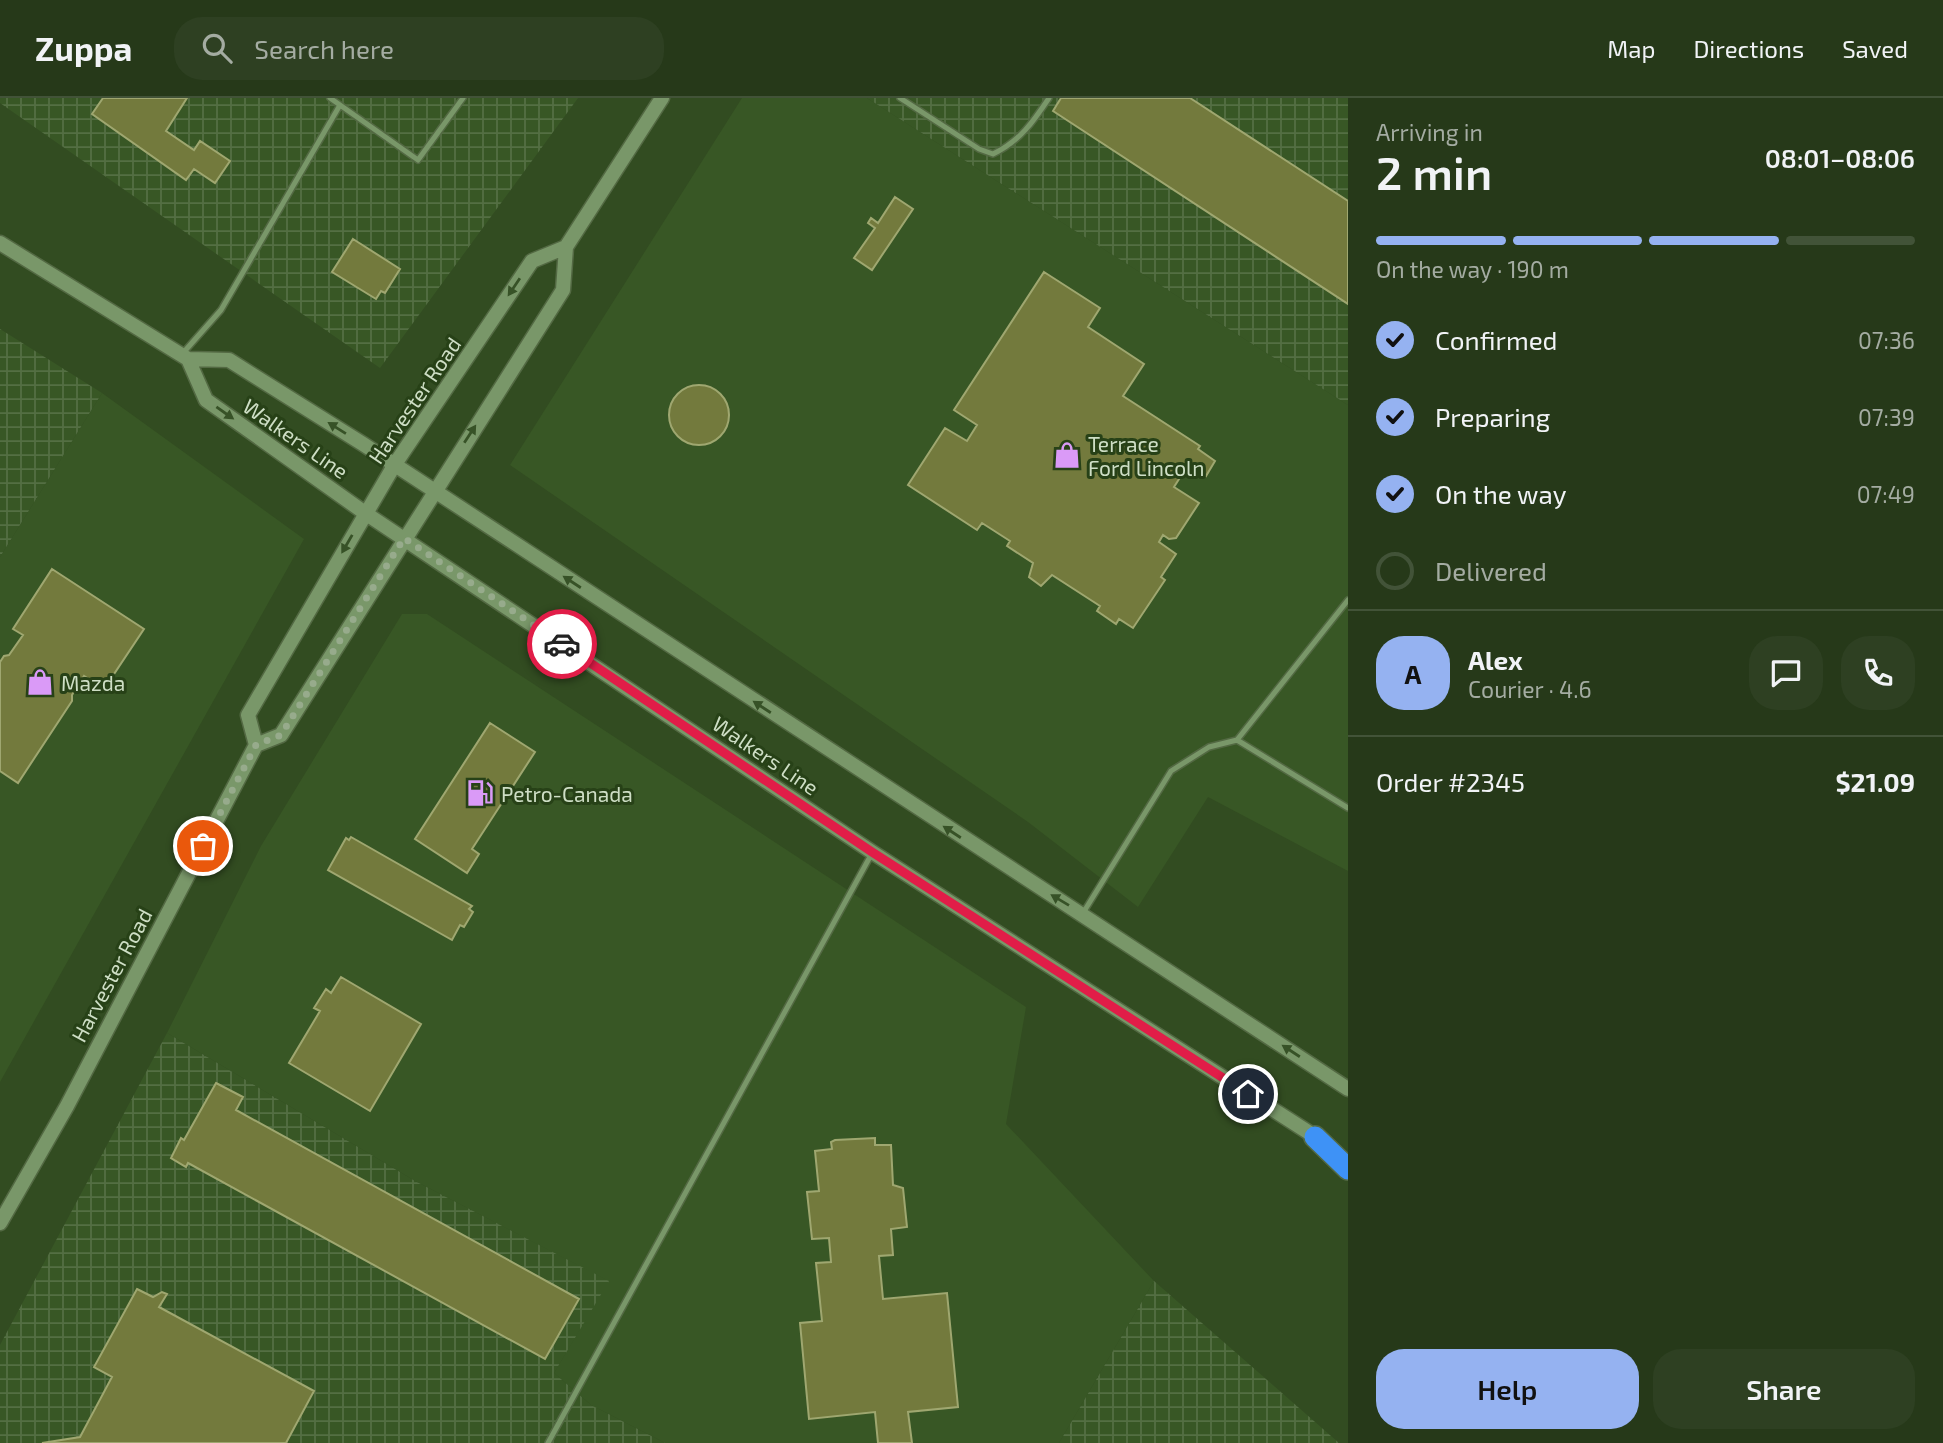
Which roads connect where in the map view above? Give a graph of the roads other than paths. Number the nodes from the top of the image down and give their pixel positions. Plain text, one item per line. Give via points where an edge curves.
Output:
1 (330, 98) edge
2 (463, 98) edge
3 (662, 98) edge
4 (900, 98) edge
5 (1049, 98) edge
6 (340, 105) junction
7 (1, 239) edge
8 (566, 247) junction
9 (185, 357) junction
10 (395, 464) junction
11 (433, 492) junction
12 (365, 513) junction
13 (404, 538) junction
14 (1348, 600) edge
15 (1237, 740) junction
16 (256, 745) junction
17 (1348, 801) edge
18 (1340, 804) junction
19 (1348, 808) edge
20 (872, 852) junction
21 (1083, 914) junction
22 (1348, 1089) edge
23 (1315, 1137) junction
24 (1348, 1157) edge
25 (1348, 1169) edge
26 (0, 1223) edge
27 (548, 1443) edge

1 - 6 lane
2 - 6 lane via 418,160
3 - 8 main road
4 - 5 lane via 979,149 993,153 1013,145
6 - 9 lane via 221,310
7 - 9 main road
8 -> 10 main road, Harvester Road via 532,261
11 -> 8 main road via 563,289
10 -> 9 main road, Walkers Line via 229,360
9 -> 12 main road, Walkers Line via 206,400
10 - 11 main road, Walkers Line
10 - 12 main road, Harvester Road
11 - 13 main road
21 -> 11 main road, Walkers Line
12 - 13 main road, Walkers Line
12 -> 16 main road, Harvester Road via 248,715
13 - 16 main road via 281,735
13 - 20 main road, Walkers Line
14 - 15 lane
15 - 18 lane
15 - 21 lane via 1209,747 1171,771
16 - 26 main road, Harvester Road
17 - 18 lane
18 - 19 lane
20 - 23 main road, Walkers Line
20 - 27 lane
22 -> 21 main road, Walkers Line
23 - 24 main road, Walkers Line
23 - 25 highway

